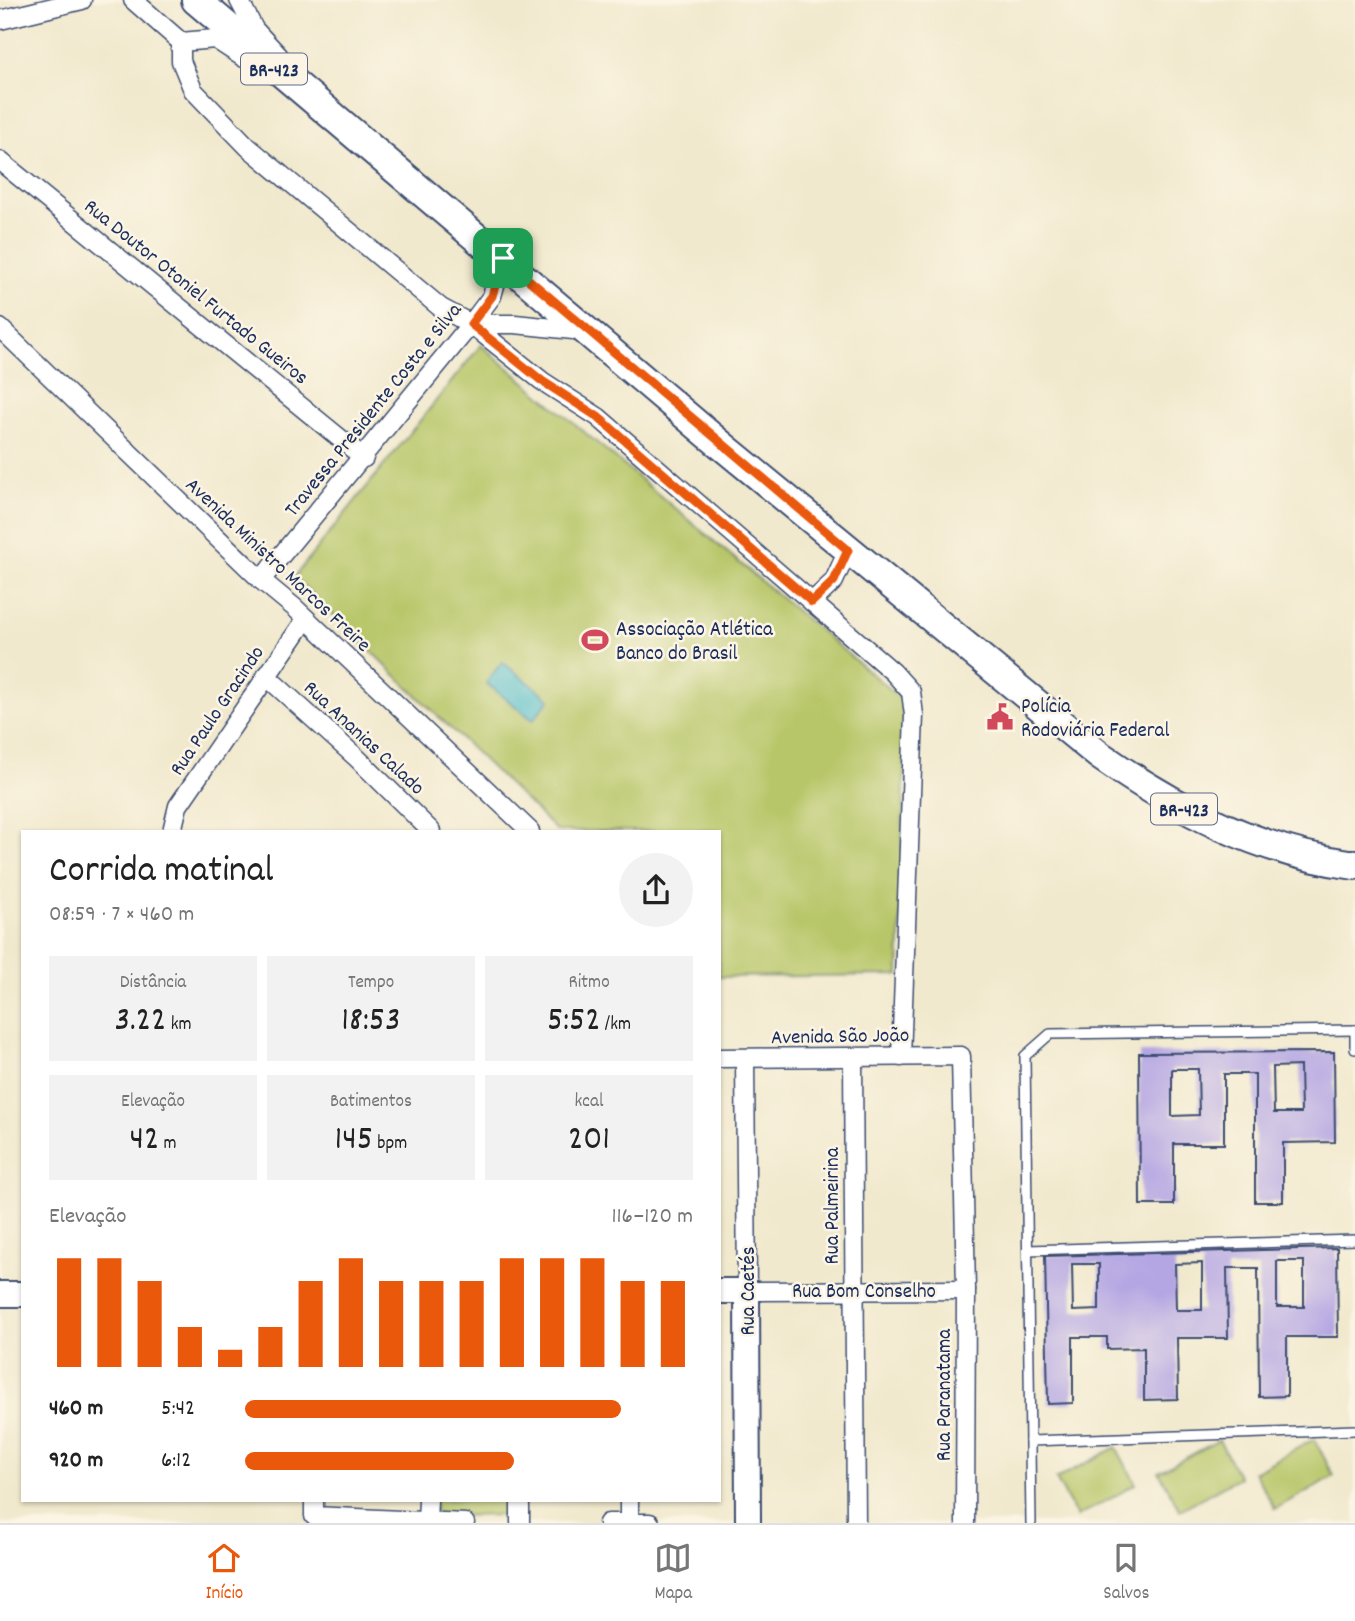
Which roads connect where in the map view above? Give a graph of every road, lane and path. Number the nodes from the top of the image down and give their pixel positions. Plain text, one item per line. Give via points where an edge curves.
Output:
1 (82, 0) edge
2 (132, 0) edge
3 (196, 0) edge
4 (239, 0) edge
5 (0, 20) edge
6 (221, 33) junction
7 (181, 42) junction
8 (354, 136) junction
9 (0, 161) edge
10 (503, 258) junction
11 (471, 324) junction
12 (0, 328) edge
13 (589, 331) junction
14 (364, 458) junction
15 (848, 550) junction
16 (261, 580) junction
17 (812, 602) junction
18 (306, 619) junction
19 (266, 676) junction
20 (172, 830) edge
21 (430, 830) edge
22 (529, 830) edge
23 (1355, 865) edge
24 (1355, 1030) edge
25 (1355, 1049) edge
26 (961, 1056) joint
27 (901, 1057) junction
28 (721, 1058) edge
29 (853, 1058) junction
30 (745, 1059) junction
31 (1355, 1240) edge
32 (1028, 1250) junction
33 (854, 1290) junction
34 (966, 1290) junction
35 (721, 1291) edge
36 (747, 1291) junction
37 (0, 1294) edge
38 (21, 1294) edge
39 (1355, 1430) edge
40 (1030, 1441) junction
41 (428, 1502) edge
42 (520, 1502) edge
43 (629, 1502) edge
44 (314, 1508) edge
45 (427, 1522) edge
46 (465, 1523) edge
47 (520, 1523) edge
48 (608, 1523) edge
49 (629, 1523) edge
50 (650, 1523) edge
51 (748, 1523) edge
52 (856, 1523) edge
53 (965, 1523) edge
54 (1031, 1523) edge

1 - 5 street
2 - 7 street
3 - 6 main road, BR-423
4 - 6 street
4 - 8 street via 254,29 321,95
6 - 7 street
6 - 8 main road, BR-423
7 - 11 street via 181,61 193,90 248,147 441,308
8 - 10 main road, BR-423
9 - 14 street, Rua Doutor Otoniel Furtado Gueiros
10 - 11 street, Travessa Presidente Costa e Silva via 492,296
10 - 13 main road, BR-423
11 - 13 street
11 - 14 street, Travessa Presidente Costa e Silva
11 - 17 street via 542,381 598,417
12 - 16 street, Avenida Ministro Marcos Freire
13 - 15 main road, BR-423
14 - 16 street, Travessa Presidente Costa e Silva
15 - 17 street via 834,581
15 - 23 main road, BR-423 via 1099,755 1141,784 1189,811 1277,849
16 - 18 street, Avenida Ministro Marcos Freire
17 - 27 street via 893,672 913,698
18 - 19 street, Rua Paulo Gracindo
18 - 22 street, Avenida Ministro Marcos Freire
19 - 20 street, Rua Paulo Gracindo via 178,806
19 - 21 street, Rua Ananias Calado
24 - 25 lane
24 - 32 lane via 1050,1034 1025,1056
26 - 27 street, Avenida São João
26 - 34 street, Rua Paranatama
27 - 29 street, Avenida São João
28 - 30 street, Avenida São João
29 - 30 street, Avenida São João
29 - 33 street, Rua Palmeirina
30 - 36 street, Rua Caetés
31 - 32 lane
32 - 40 lane
33 - 34 street, Rua Bom Conselho
33 - 36 street, Rua Bom Conselho
33 - 52 street, Rua Palmeirina
34 - 53 street, Rua Paranatama
35 - 36 street, Rua Bom Conselho
36 - 51 street, Rua Caetés
37 - 38 street
39 - 40 lane
40 - 54 lane
41 - 45 street
42 - 47 street
43 - 49 street
44 - 45 street
45 - 46 street
48 - 49 street
49 - 50 street

